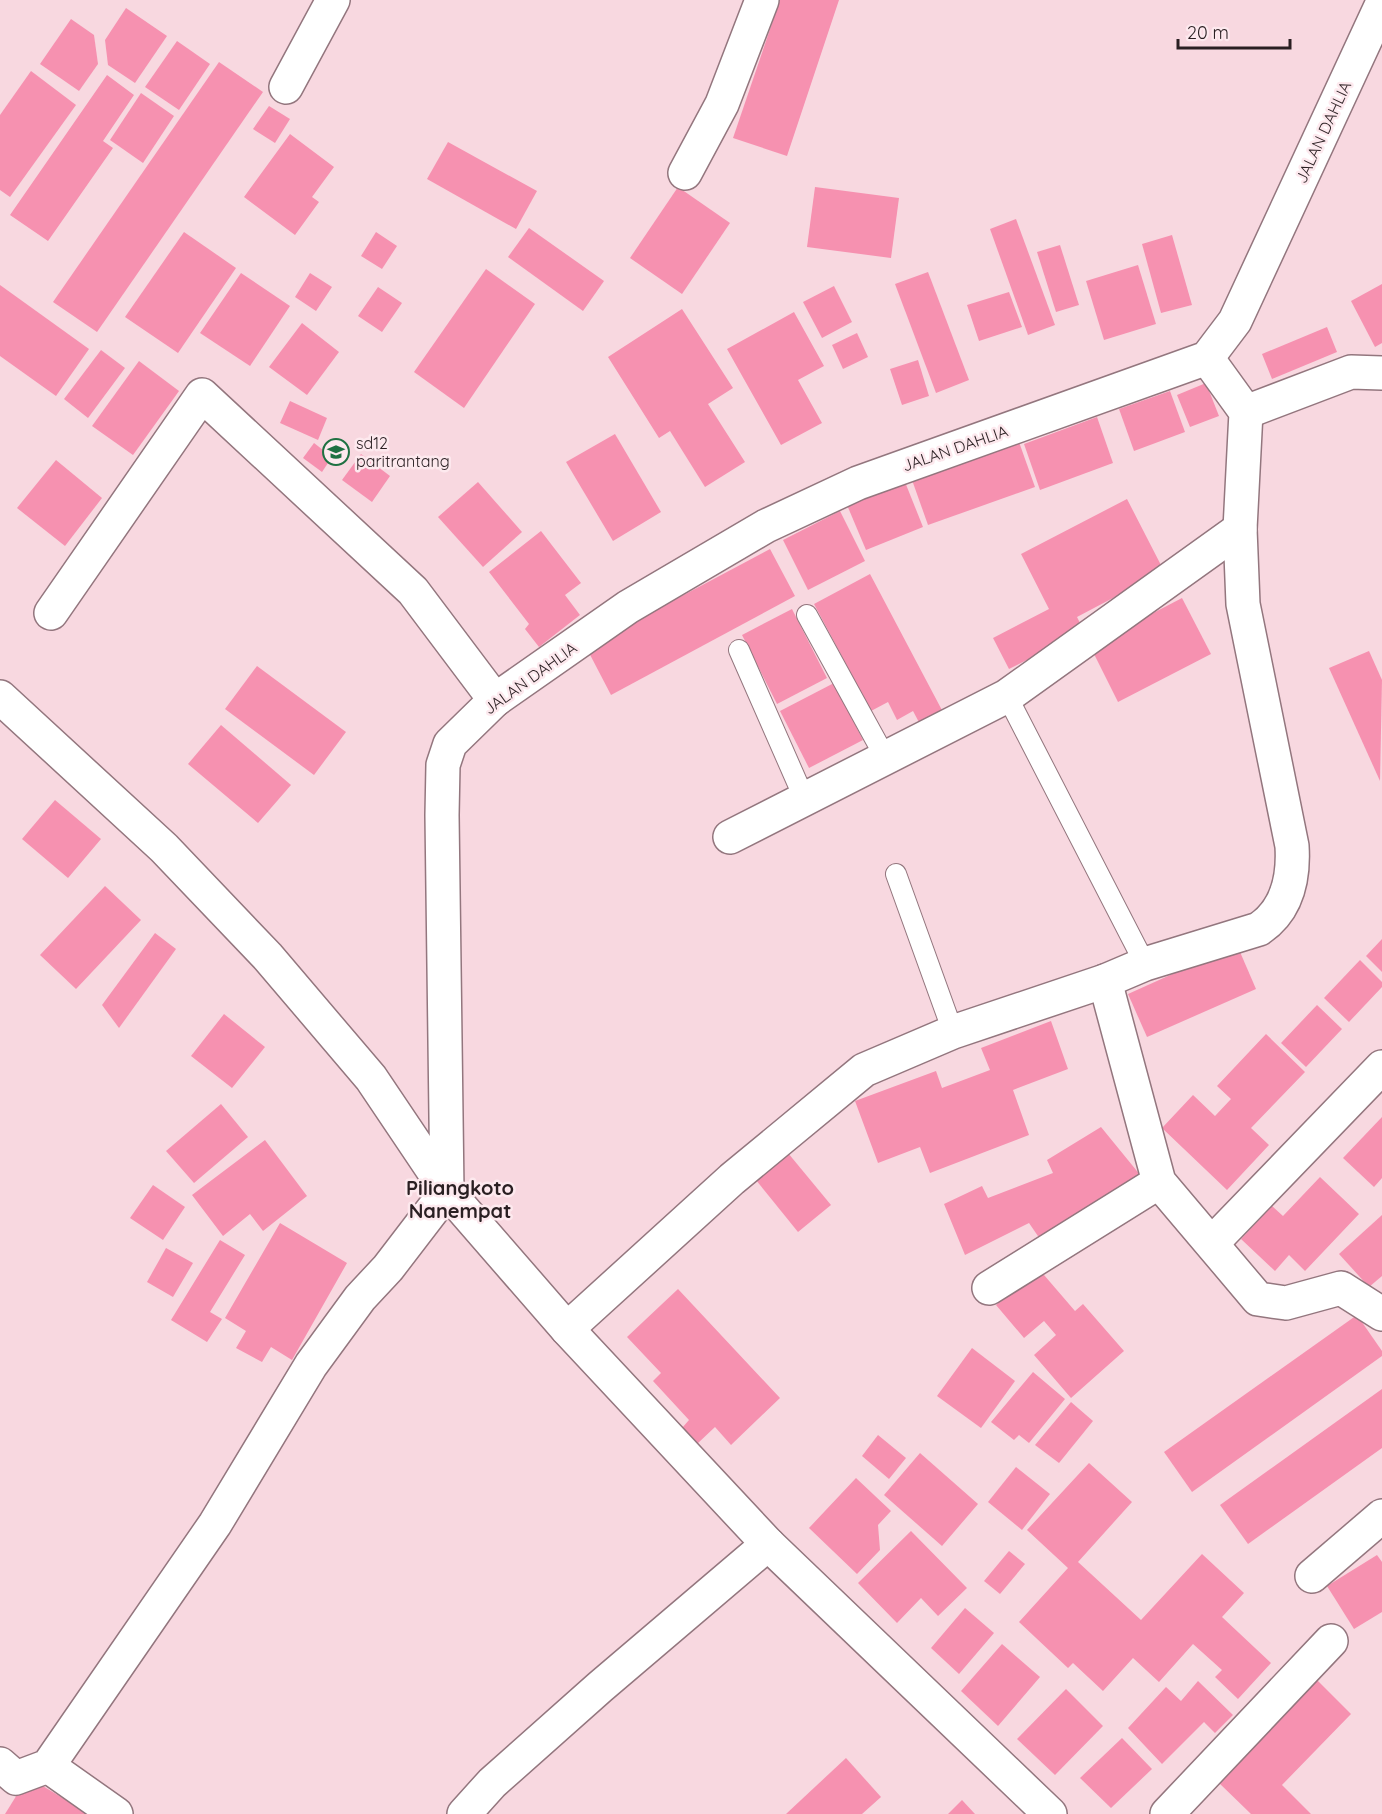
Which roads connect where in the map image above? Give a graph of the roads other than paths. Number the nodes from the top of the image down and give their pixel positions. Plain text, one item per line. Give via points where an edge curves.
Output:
1 (333, 0) edge
2 (762, 0) edge
3 (1382, 4) edge
4 (286, 87) dead end
5 (685, 172) dead end
6 (1207, 358) junction
7 (1382, 373) edge
8 (1246, 412) junction
9 (1240, 529) junction
10 (51, 612) dead end
11 (807, 615) dead end
12 (739, 650) dead end
13 (1008, 696) junction
14 (0, 698) edge
15 (495, 700) junction
16 (885, 757) junction
17 (804, 798) junction
18 (730, 837) dead end
19 (896, 874) dead end
20 (1145, 964) junction
21 (1105, 981) junction
22 (953, 1032) junction
23 (1382, 1067) edge
24 (1159, 1182) junction
25 (447, 1191) junction
26 (1213, 1242) junction
27 (989, 1288) dead end
28 (1382, 1314) edge
29 (567, 1329) junction
30 (1382, 1516) edge
31 (768, 1545) junction
32 (1312, 1576) dead end
33 (1331, 1641) dead end
34 (0, 1764) edge
35 (48, 1766) junction
36 (116, 1814) edge
37 (464, 1814) edge
38 (1050, 1814) edge
39 (1167, 1814) edge

1 - 4 street
2 - 5 street via 722,104
3 - 6 street, JALAN DAHLIA via 1234,321
6 - 8 street
6 - 15 street, JALAN DAHLIA via 858,483 766,526 628,607
7 - 8 street via 1351,372
8 - 9 street
9 - 13 street
9 - 20 street via 1244,604 1292,846 1291,877 1280,908 1259,929
10 - 15 street via 202,395 413,591
11 - 16 lane
12 - 17 lane
13 - 16 street
13 - 20 lane
14 - 25 street via 164,848 268,957 371,1078
15 - 25 street, JALAN DAHLIA via 450,744 443,765
16 - 17 street
17 - 18 street
19 - 22 lane
20 - 21 street
21 - 22 street
21 - 24 street
22 - 29 street via 864,1070 732,1179
23 - 26 street
24 - 26 street
24 - 27 street
25 - 29 street
25 - 35 street via 311,1365 215,1524
26 - 28 street via 1258,1299 1286,1303 1341,1288
29 - 31 street
30 - 32 street
31 - 37 street via 592,1694 492,1783
31 - 38 street
33 - 39 street
34 - 35 street via 16,1778
35 - 36 street

